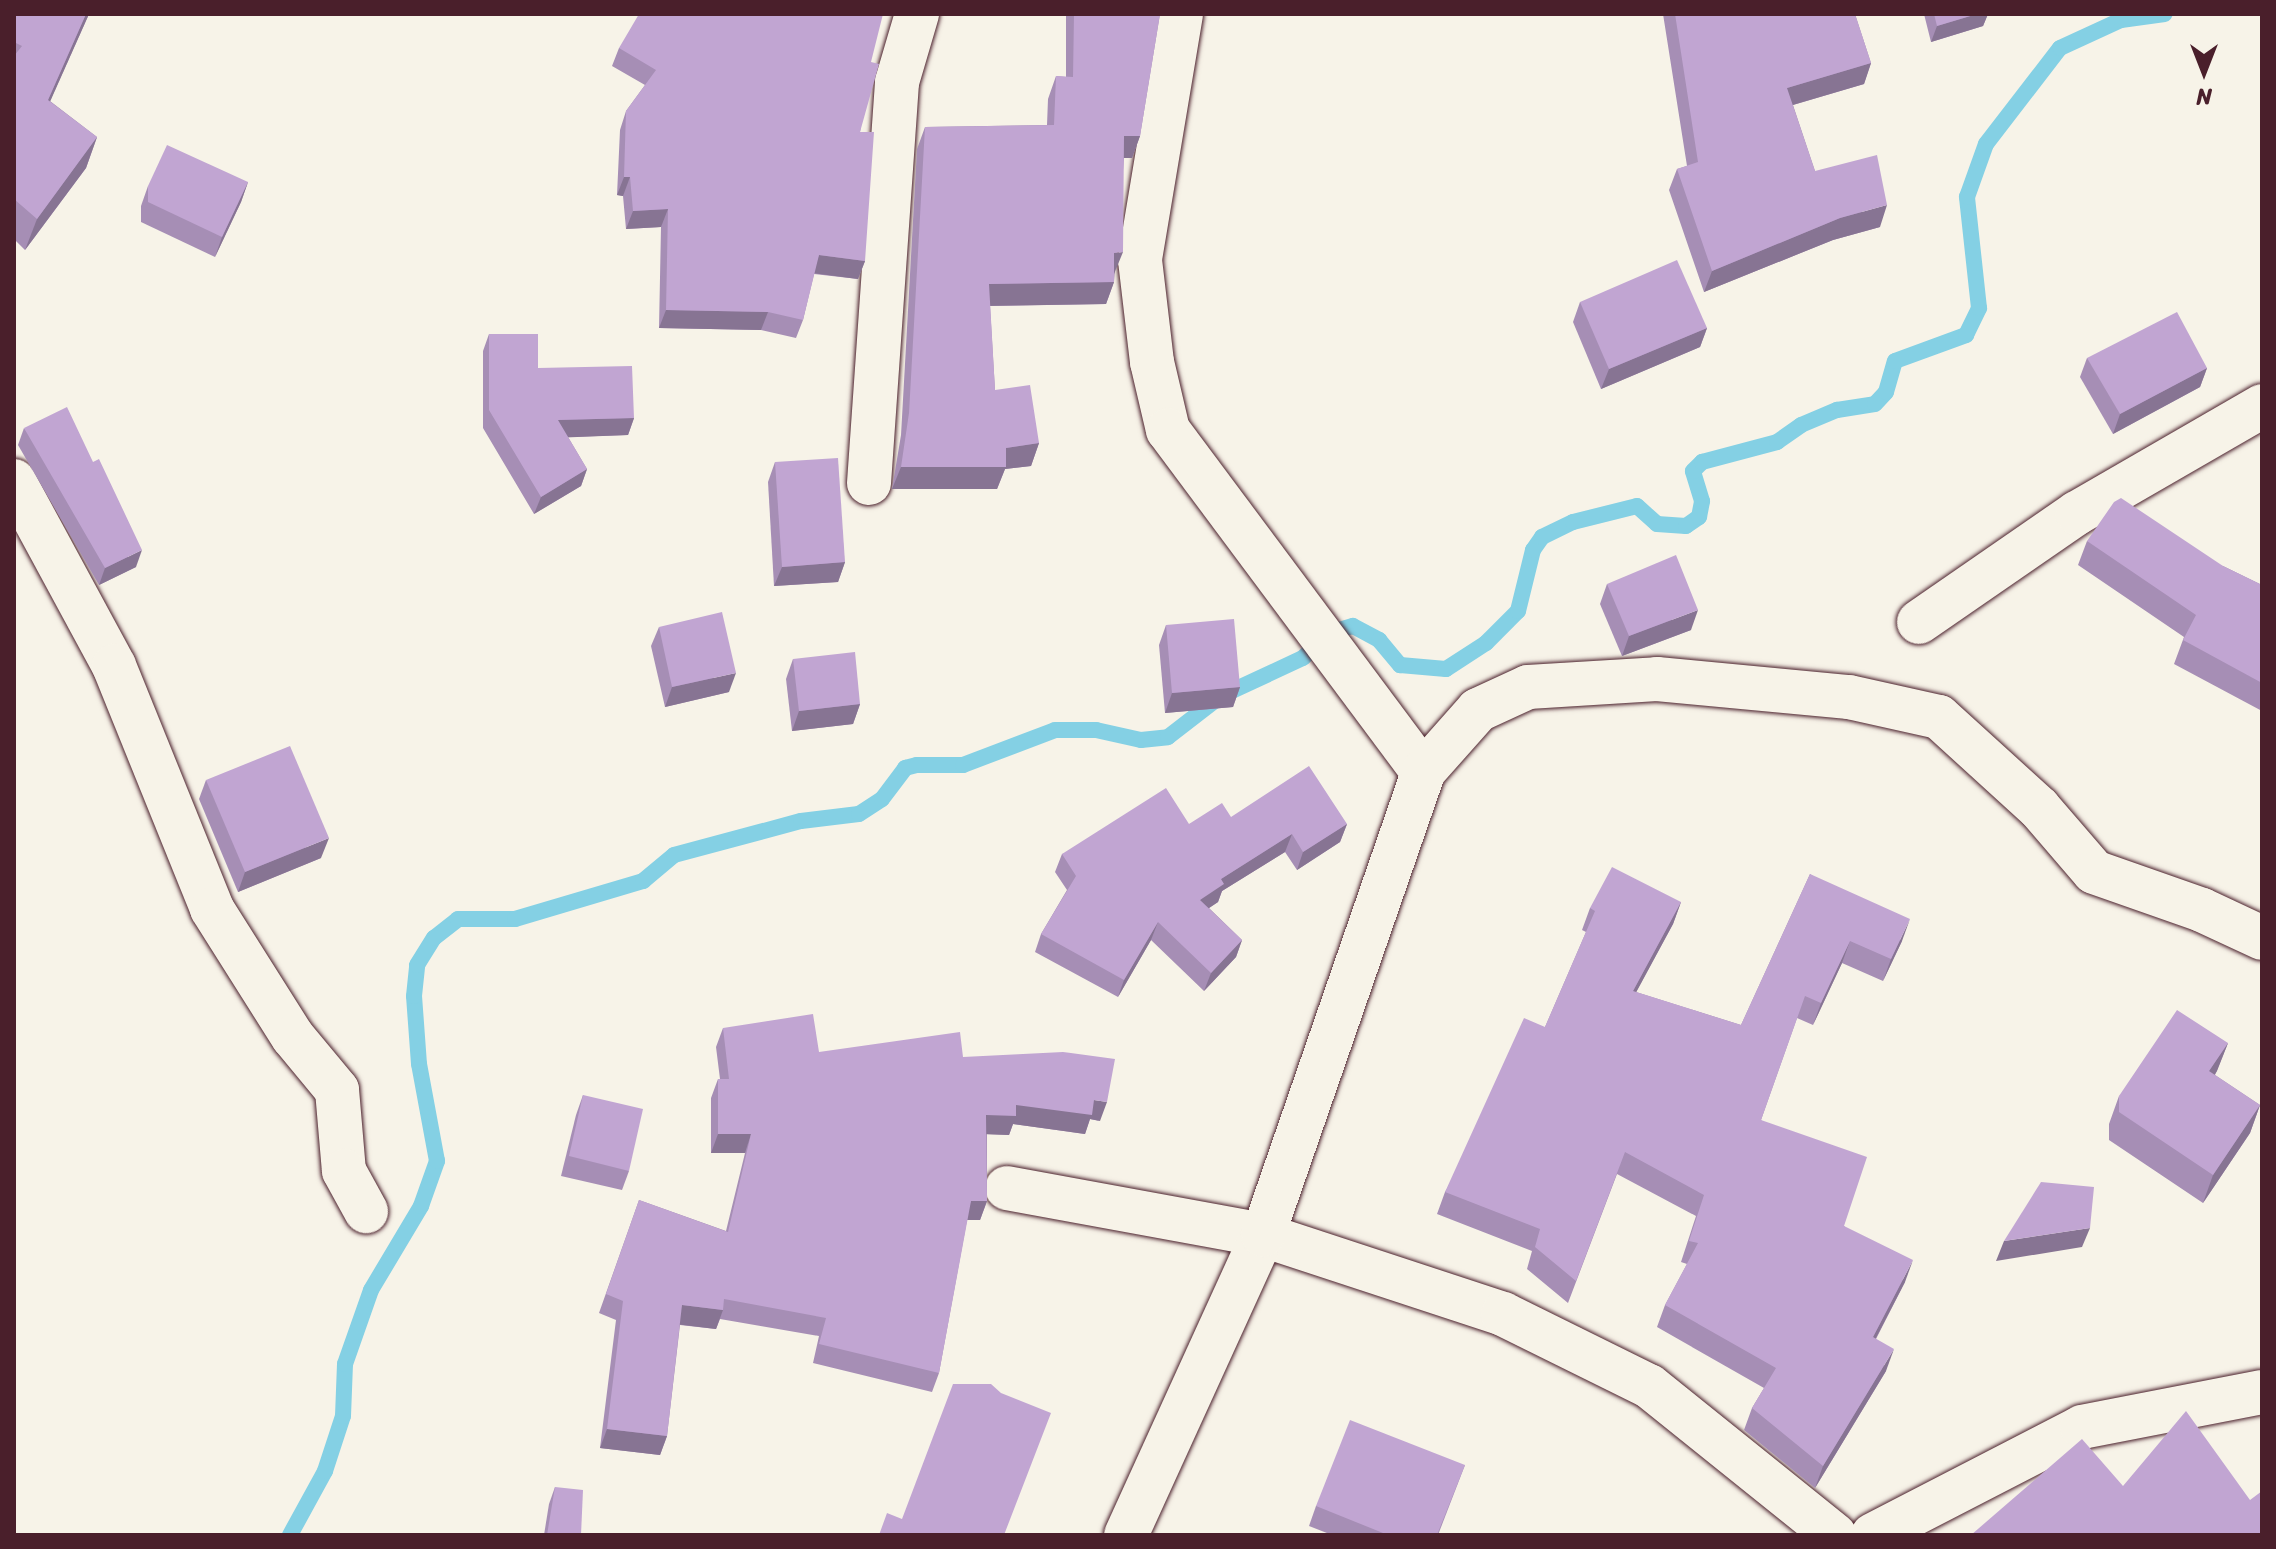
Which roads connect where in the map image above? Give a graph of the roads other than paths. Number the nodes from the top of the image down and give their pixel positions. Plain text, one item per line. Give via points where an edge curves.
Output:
1 (917, 14) edge
2 (1181, 14) edge
3 (2262, 406) edge
4 (14, 481) edge
5 (869, 483) dead end
6 (1919, 622) dead end
7 (1423, 772) junction
8 (2262, 938) edge
9 (1007, 1188) dead end
10 (366, 1211) dead end
11 (1263, 1235) junction
12 (2262, 1392) edge
13 (1126, 1535) edge
14 (1834, 1535) edge
15 (1873, 1535) edge

1 - 5 street via 897,82
2 - 7 street via 1140,260 1152,362 1168,430
3 - 6 street via 2077,513
4 - 10 street via 114,666 212,909 293,1037 337,1090 344,1171
7 - 8 street via 1478,710 1528,687 1657,679 1849,697 1939,717 2039,808 2094,872 2202,910
7 - 11 street
9 - 11 street
11 - 13 street
11 - 14 street via 1503,1314 1649,1386
12 - 15 street via 2082,1427

